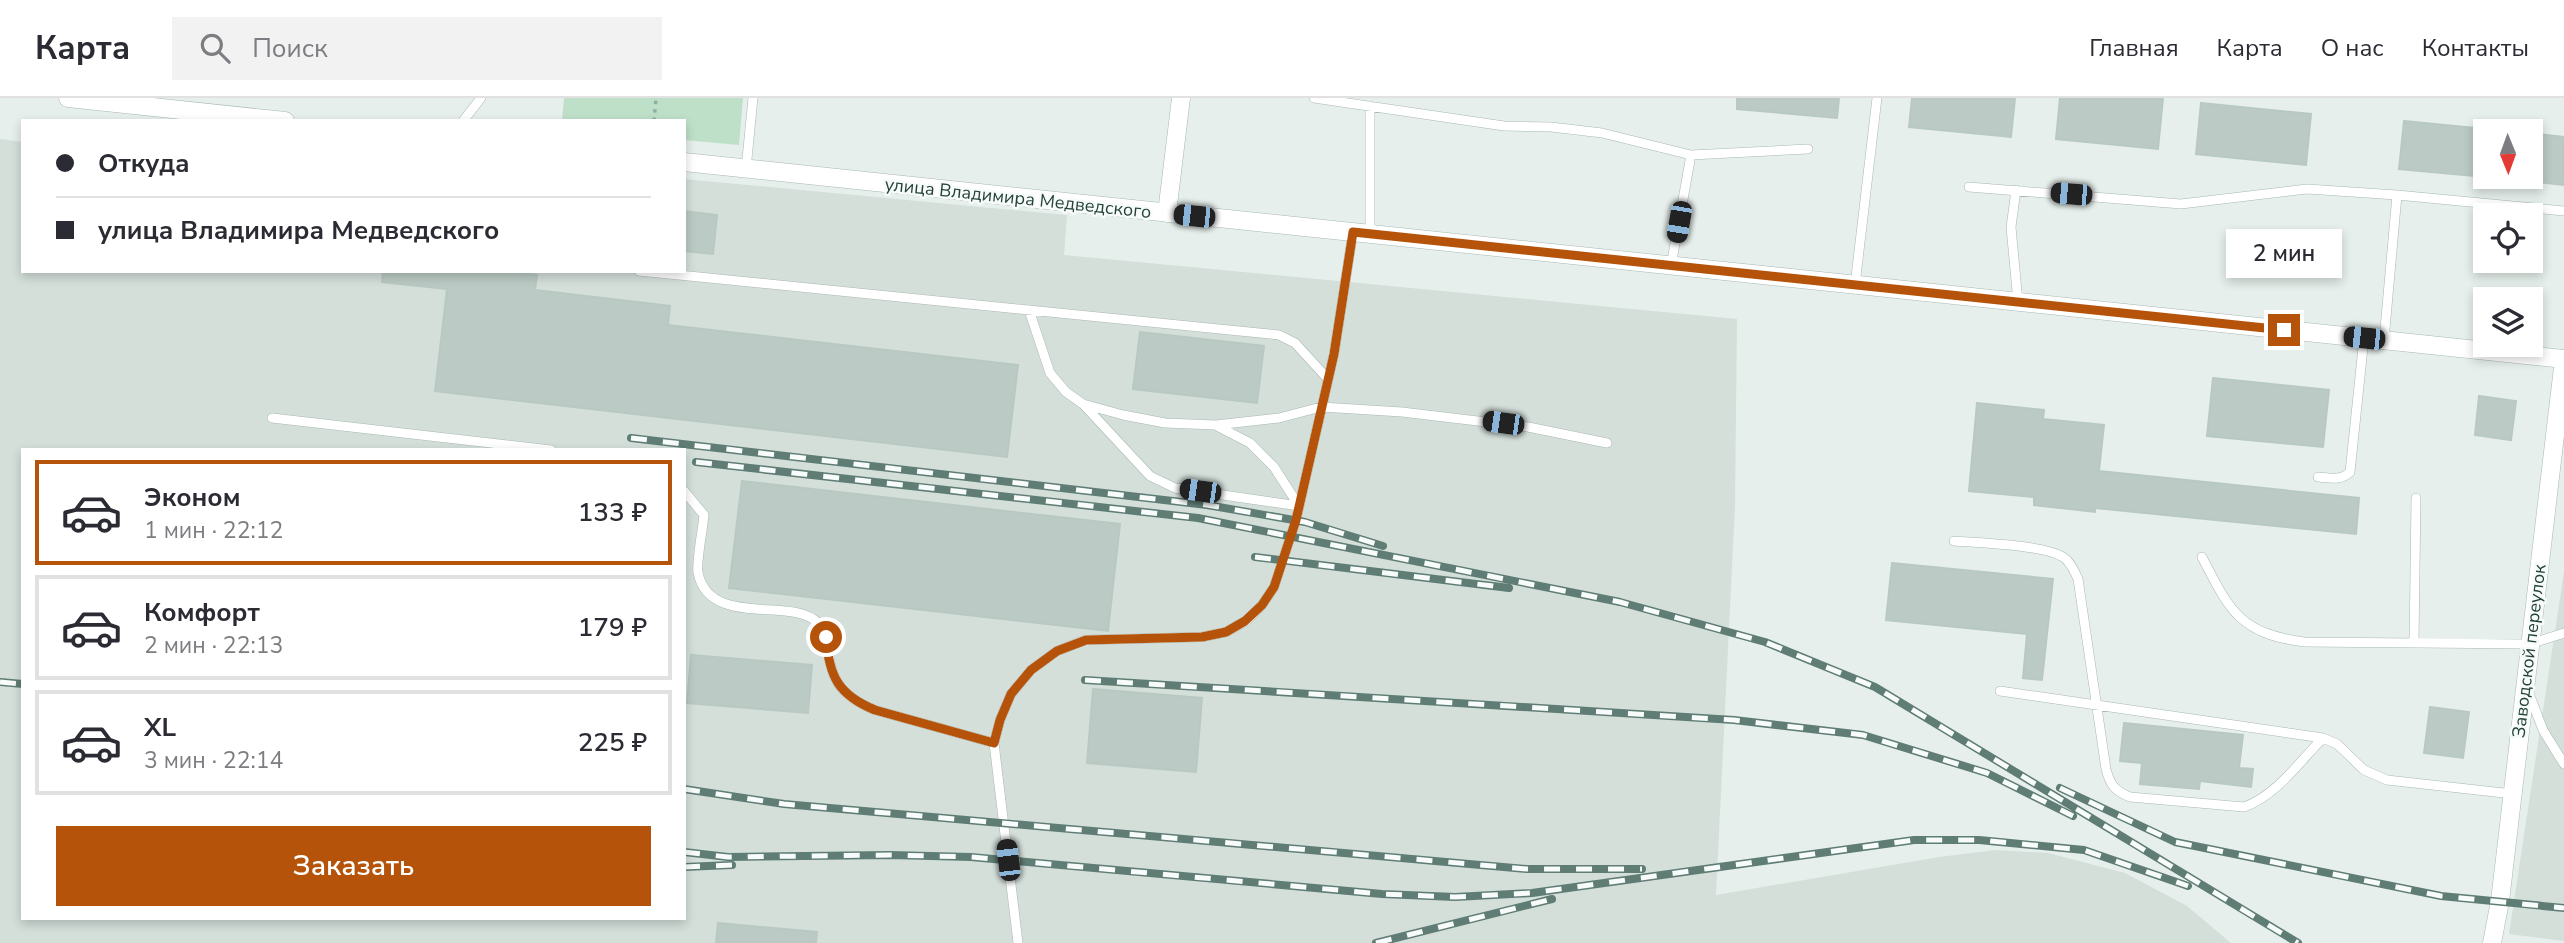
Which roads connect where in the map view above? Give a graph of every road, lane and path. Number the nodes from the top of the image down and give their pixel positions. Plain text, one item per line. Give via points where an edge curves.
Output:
1 (68, 98) edge
2 (481, 98) edge
3 (656, 98) edge
4 (752, 98) edge
5 (1181, 98) edge
6 (1314, 98) edge
7 (1877, 98) edge
8 (1370, 106) junction
9 (266, 119) edge
10 (465, 119) edge
11 (654, 119) edge
12 (1808, 149) dead end
13 (1691, 155) junction
14 (686, 163) edge
15 (746, 169) junction
16 (1969, 187) dead end
17 (2016, 190) junction
18 (2398, 195) junction
19 (2564, 211) edge
20 (1167, 213) junction
21 (1361, 233) junction
22 (1671, 266) junction
23 (659, 273) edge
24 (1855, 285) junction
25 (2018, 302) junction
26 (1029, 310) junction
27 (2364, 338) junction
28 (2384, 341) junction
29 (2564, 359) edge
30 (1328, 379) junction
31 (1083, 404) junction
32 (1321, 407) junction
33 (272, 418) dead end
34 (1216, 425) junction
35 (1607, 443) dead end
36 (534, 448) edge
37 (2318, 477) dead end
38 (686, 493) edge
39 (2416, 498) dead end
40 (1299, 506) junction
41 (1954, 541) dead end
42 (2202, 557) dead end
43 (2564, 633) edge
44 (2414, 643) junction
45 (2530, 643) junction
46 (2525, 683) junction
47 (2000, 691) dead end
48 (2097, 705) junction
49 (2323, 738) junction
50 (994, 743) junction
51 (2564, 764) edge
52 (2513, 794) junction
53 (1018, 943) edge
54 (2492, 943) edge

1 - 9 street
2 - 10 lane
3 - 11 path
4 - 15 lane
5 - 20 street
6 - 8 lane
7 - 24 lane
8 - 13 lane via 1504,126 1602,133
8 - 21 lane
12 - 13 lane
13 - 22 lane
14 - 15 street, улица Владимира Медведского
15 - 20 street, улица Владимира Медведского
16 - 17 lane
17 - 18 lane via 2181,204 2294,190
17 - 25 lane via 2011,227
18 - 19 lane
18 - 28 lane
20 - 21 street, улица Владимира Медведского
21 - 22 street, улица Владимира Медведского
21 - 30 lane
22 - 24 street, улица Владимира Медведского
23 - 26 lane
24 - 25 street, улица Владимира Медведского
25 - 27 street, улица Владимира Медведского
26 - 30 lane via 1279,335 1295,343
26 - 31 lane via 1050,373
27 - 28 street, улица Владимира Медведского
27 - 37 lane via 2350,472 2338,479
28 - 29 street, улица Владимира Медведского
29 - 45 street, Заводской переулок
30 - 32 lane
31 - 34 lane via 1165,423
31 - 40 lane via 1150,476 1162,483
32 - 34 lane via 1279,418
32 - 35 lane via 1454,416
32 - 40 lane
33 - 36 lane
34 - 40 lane via 1250,443 1274,467
38 - 50 lane via 704,515 698,573 716,599 731,606 811,615 826,637 835,679 856,703
39 - 44 lane
40 - 50 lane via 1274,587 1245,621 1226,632 1202,637 1086,640 1057,651 1031,670 1011,694
41 - 48 lane via 2042,550 2062,556 2073,566
42 - 44 lane via 2231,609 2250,626 2275,638
43 - 45 lane
44 - 45 lane
45 - 46 street, Заводской переулок
46 - 51 lane via 2543,730
46 - 52 street, Заводской переулок
47 - 48 lane
48 - 49 lane
48 - 49 lane via 2110,783 2130,797 2244,807 2268,794
49 - 52 lane via 2337,744 2364,770 2387,780
50 - 53 lane
52 - 54 street, Заводской переулок

